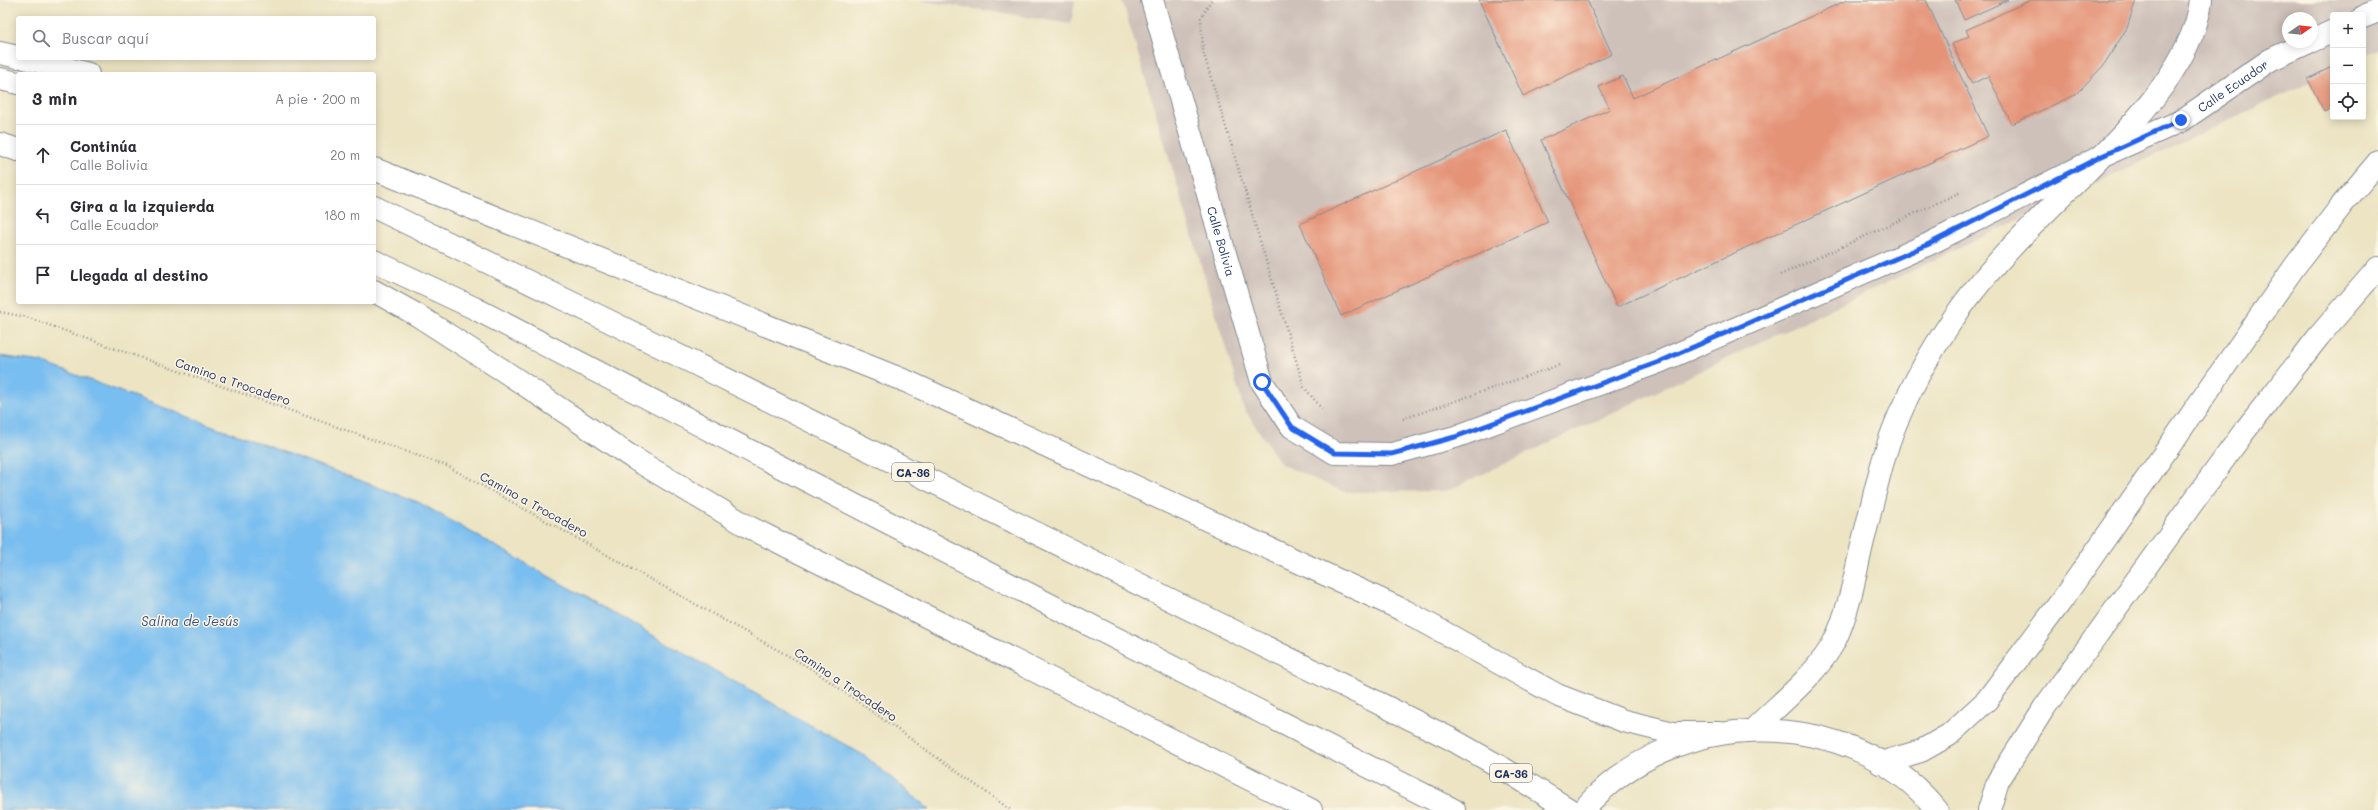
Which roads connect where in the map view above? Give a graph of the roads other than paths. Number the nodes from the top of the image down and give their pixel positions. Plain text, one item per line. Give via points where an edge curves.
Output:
1 (1152, 0) edge
2 (2201, 0) edge
3 (2378, 11) edge
4 (2366, 16) edge
5 (2330, 32) edge
6 (2318, 38) edge
7 (2296, 48) edge
8 (0, 53) edge
9 (16, 57) edge
10 (33, 60) edge
11 (80, 72) edge
12 (0, 79) edge
13 (16, 83) edge
14 (0, 130) edge
15 (16, 134) edge
16 (0, 144) edge
17 (16, 149) edge
18 (2102, 156) junction
19 (2378, 162) edge
20 (376, 170) edge
21 (376, 208) edge
22 (376, 262) edge
23 (2378, 268) edge
24 (376, 292) edge
25 (1335, 453) joint
26 (1754, 729) junction
27 (1719, 733) junction
28 (1880, 762) junction
29 (1311, 810) edge
30 (1454, 810) edge
31 (1570, 810) edge
32 (1583, 810) edge
33 (1937, 810) edge
34 (1988, 810) edge

1 - 25 main road, Calle Bolivia via 1262,382 1292,427
2 - 18 main road via 2199,17 2188,48 2156,94
3 - 4 main road
5 - 6 main road, Calle Ecuador
7 - 18 main road, Calle Ecuador via 2270,60 2181,120
8 - 9 main road
10 - 11 main road
12 - 13 main road
14 - 15 main road
16 - 17 main road
18 - 25 main road, Calle Ecuador via 1929,244 1659,362 1455,437 1392,454
18 - 26 main road via 2033,224 1987,275 1954,318 1916,378 1895,425 1862,546 1851,598 1835,640 1812,672
19 - 28 main road via 2295,266 2062,600 1987,700 1949,734 1921,751
20 - 27 main road via 908,382 1405,611 1557,695 1624,721 1673,733
21 - 31 main road, CA-36 via 1451,740
22 - 30 main road via 474,308 889,523
23 - 34 main road via 2319,336 2243,434 2044,708 1998,781
24 - 29 main road via 417,315 504,371 633,458 747,526
26 - 27 main road
26 - 28 main road via 1819,737 1861,752
27 - 32 main road via 1663,750 1637,764 1613,781
28 - 33 main road via 1909,782

